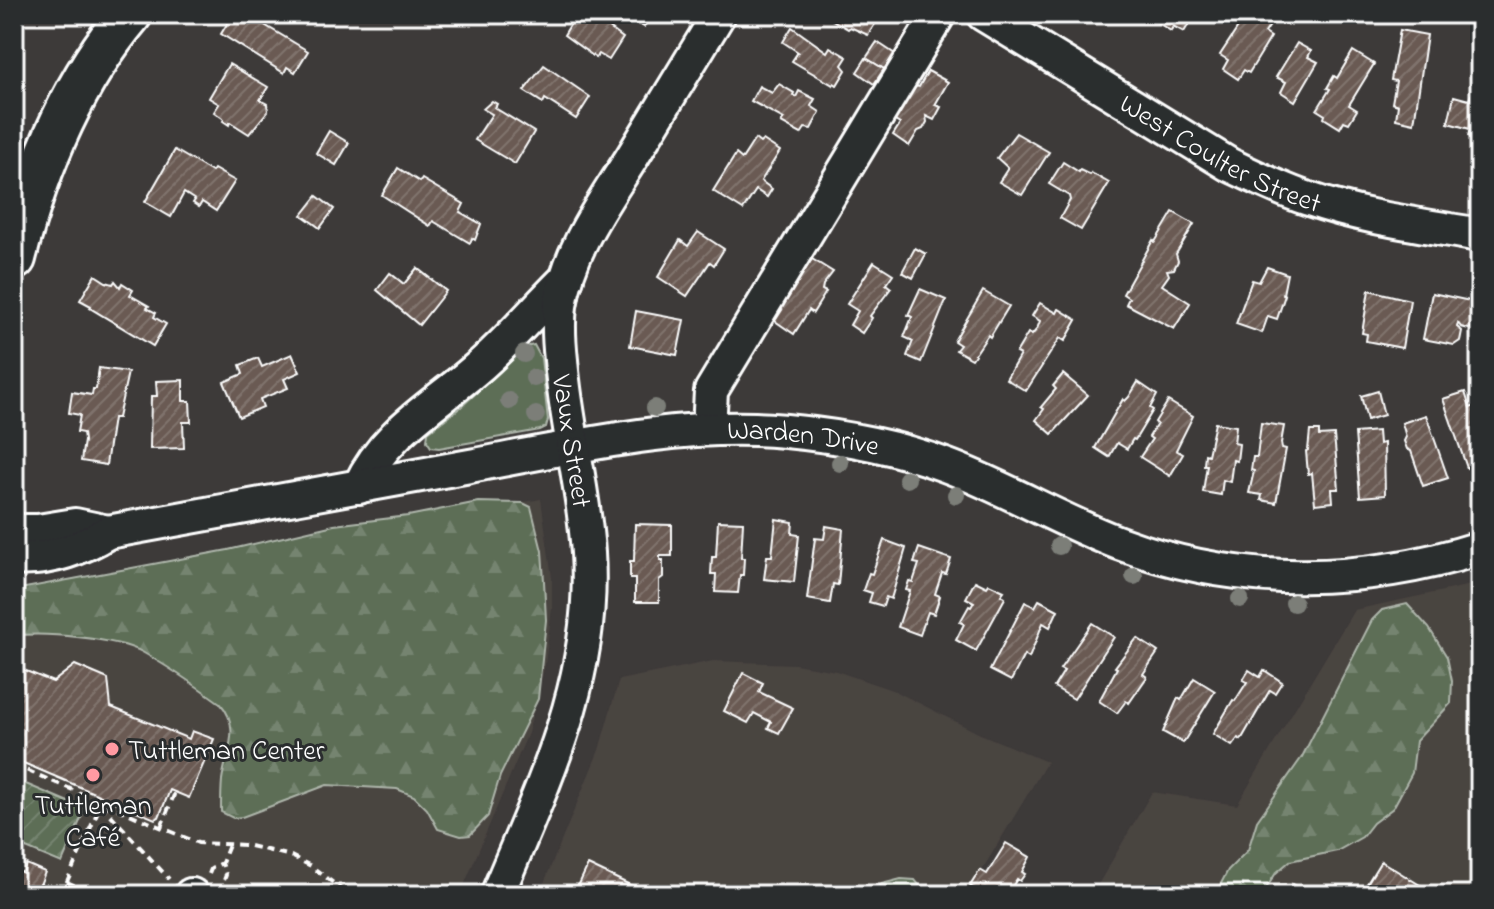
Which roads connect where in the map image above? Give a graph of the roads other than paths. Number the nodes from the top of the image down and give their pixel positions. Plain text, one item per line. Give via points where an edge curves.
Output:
1 (130, 14) edge
2 (719, 14) edge
3 (939, 14) edge
4 (983, 14) edge
5 (1480, 235) edge
6 (14, 258) edge
7 (567, 278) junction
8 (709, 429) junction
9 (572, 447) junction
10 (359, 487) junction
11 (14, 531) edge
12 (108, 532) junction
13 (1480, 548) edge
14 (14, 558) edge
15 (497, 895) edge

1 - 6 main road via 60,126
2 - 7 street, Vaux Street via 583,237
3 - 8 street via 711,391
4 - 5 street, West Coulter Street via 1256,178 1342,209
7 - 9 street, Vaux Street via 559,335
7 - 10 street via 477,368 387,442
8 - 9 street, Warden Drive
8 - 13 street, Warden Drive via 784,431 908,453 985,481 1117,542 1218,571 1338,577 1411,568
9 - 10 street, Warden Drive
9 - 15 street, Vaux Street via 588,554 584,655 558,747
10 - 12 street, Warden Drive
11 - 12 street, Warden Drive via 75,525
12 - 14 street, Warden Drive via 78,550

